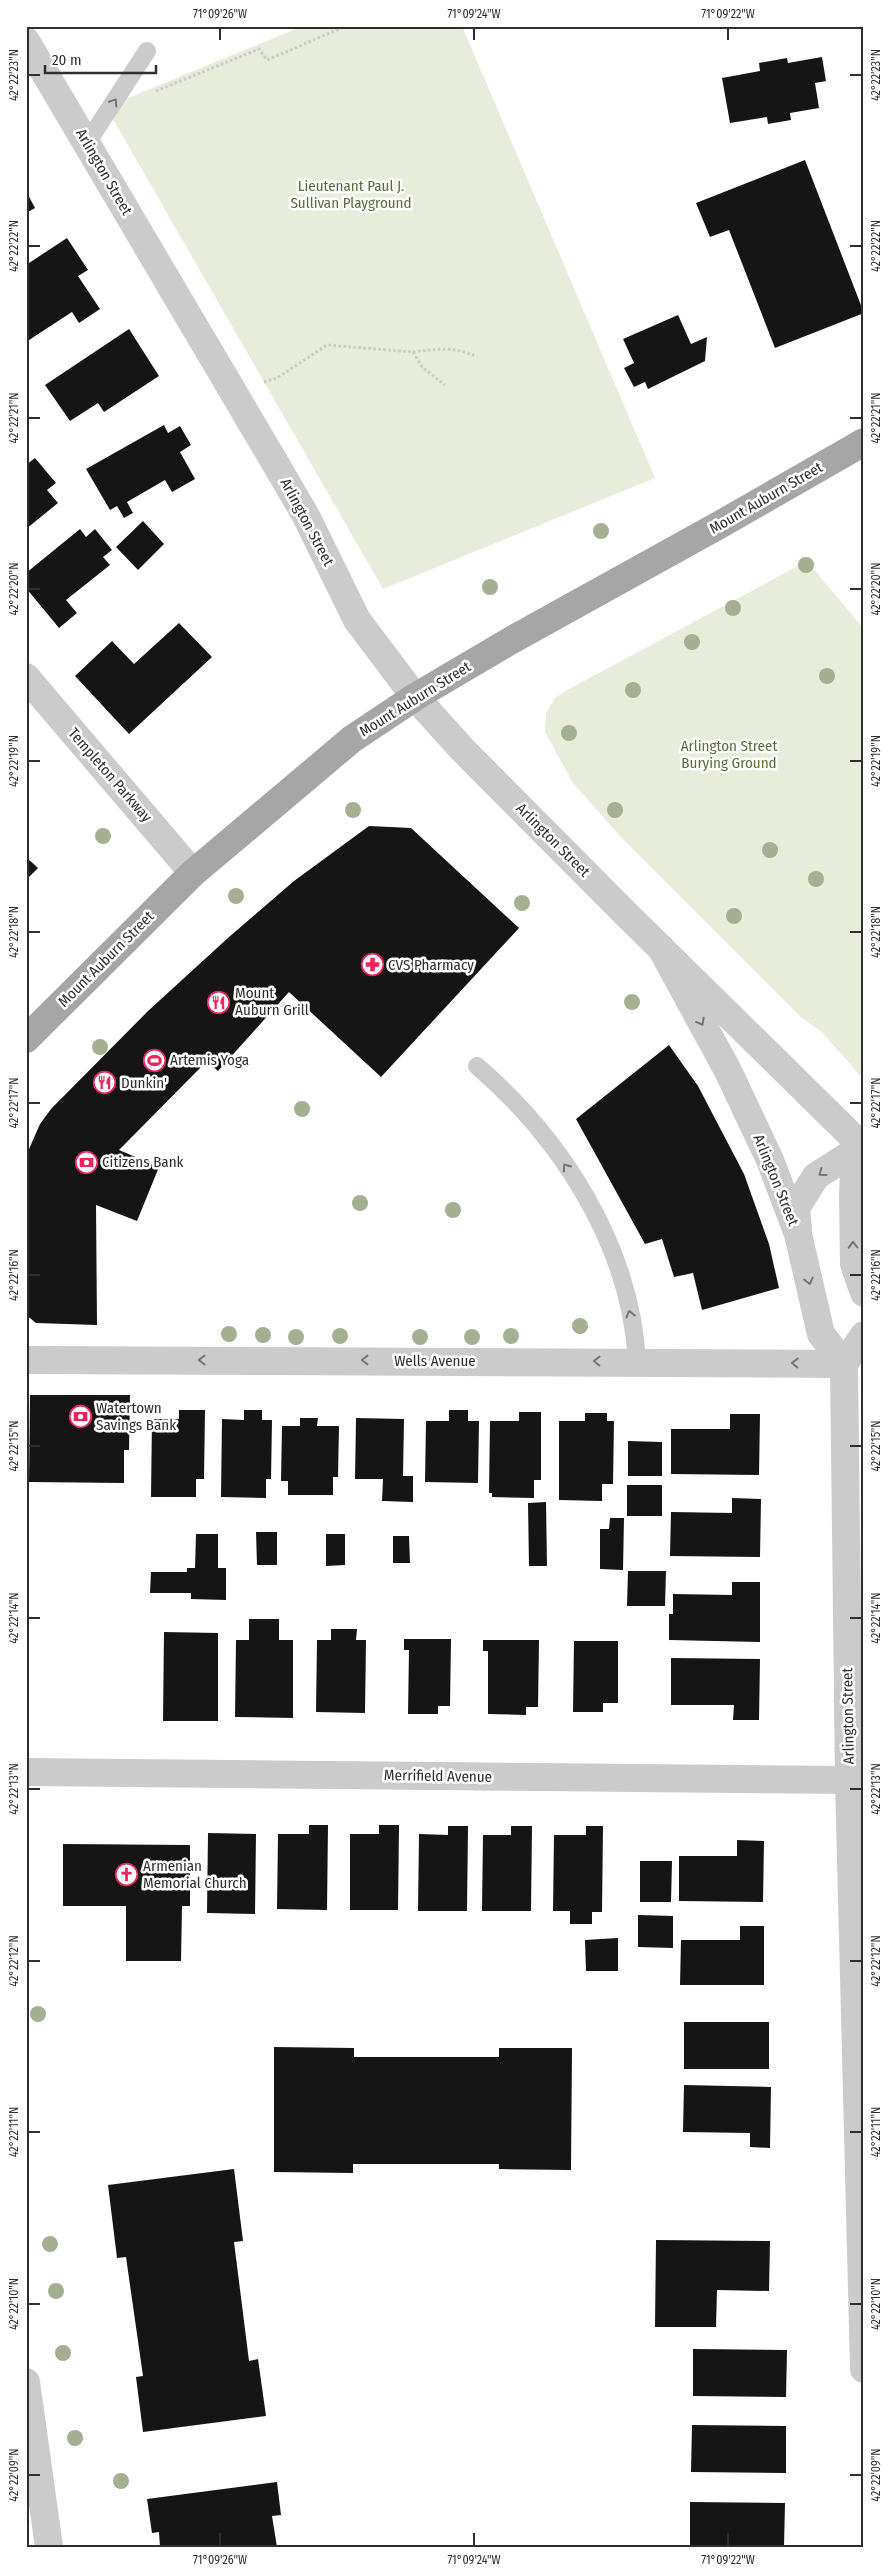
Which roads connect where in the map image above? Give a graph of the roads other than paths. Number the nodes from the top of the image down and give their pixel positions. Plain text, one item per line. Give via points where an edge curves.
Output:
1 (26, 41) edge
2 (147, 51) dead end
3 (87, 143) junction
4 (864, 442) edge
5 (26, 677) edge
6 (415, 697) junction
7 (193, 873) junction
8 (661, 948) junction
9 (26, 1039) edge
10 (477, 1066) dead end
11 (863, 1147) edge
12 (798, 1234) junction
13 (864, 1292) edge
14 (864, 1335) edge
15 (26, 1360) edge
16 (637, 1362) junction
17 (844, 1364) junction
18 (26, 1772) edge
19 (849, 1780) junction
20 (861, 2194) edge
21 (864, 2369) edge
22 (26, 2382) edge
23 (49, 2547) edge

1 - 3 street, Arlington Street
3 -> 2 lane
3 - 6 street, Arlington Street via 306,516 357,620
4 - 6 main road, Mount Auburn Street
5 - 7 street, Templeton Parkway
6 - 7 main road, Mount Auburn Street via 352,739
6 - 8 street, Arlington Street via 475,762
7 - 9 main road, Mount Auburn Street
8 - 11 street, Arlington Street
8 -> 12 street, Arlington Street via 732,1080 770,1160
16 -> 10 lane via 635,1334 614,1253 585,1195 529,1116
11 -> 12 street via 816,1176 796,1208
13 -> 11 street via 854,1264 853,1194 854,1171
12 -> 17 street, Arlington Street via 821,1334
14 - 17 street
16 -> 15 street, Wells Avenue
17 -> 16 street, Wells Avenue
17 - 19 street, Arlington Street
18 - 19 street, Merrifield Avenue
19 - 20 street, Arlington Street
20 - 21 street, Arlington Street
22 - 23 street

